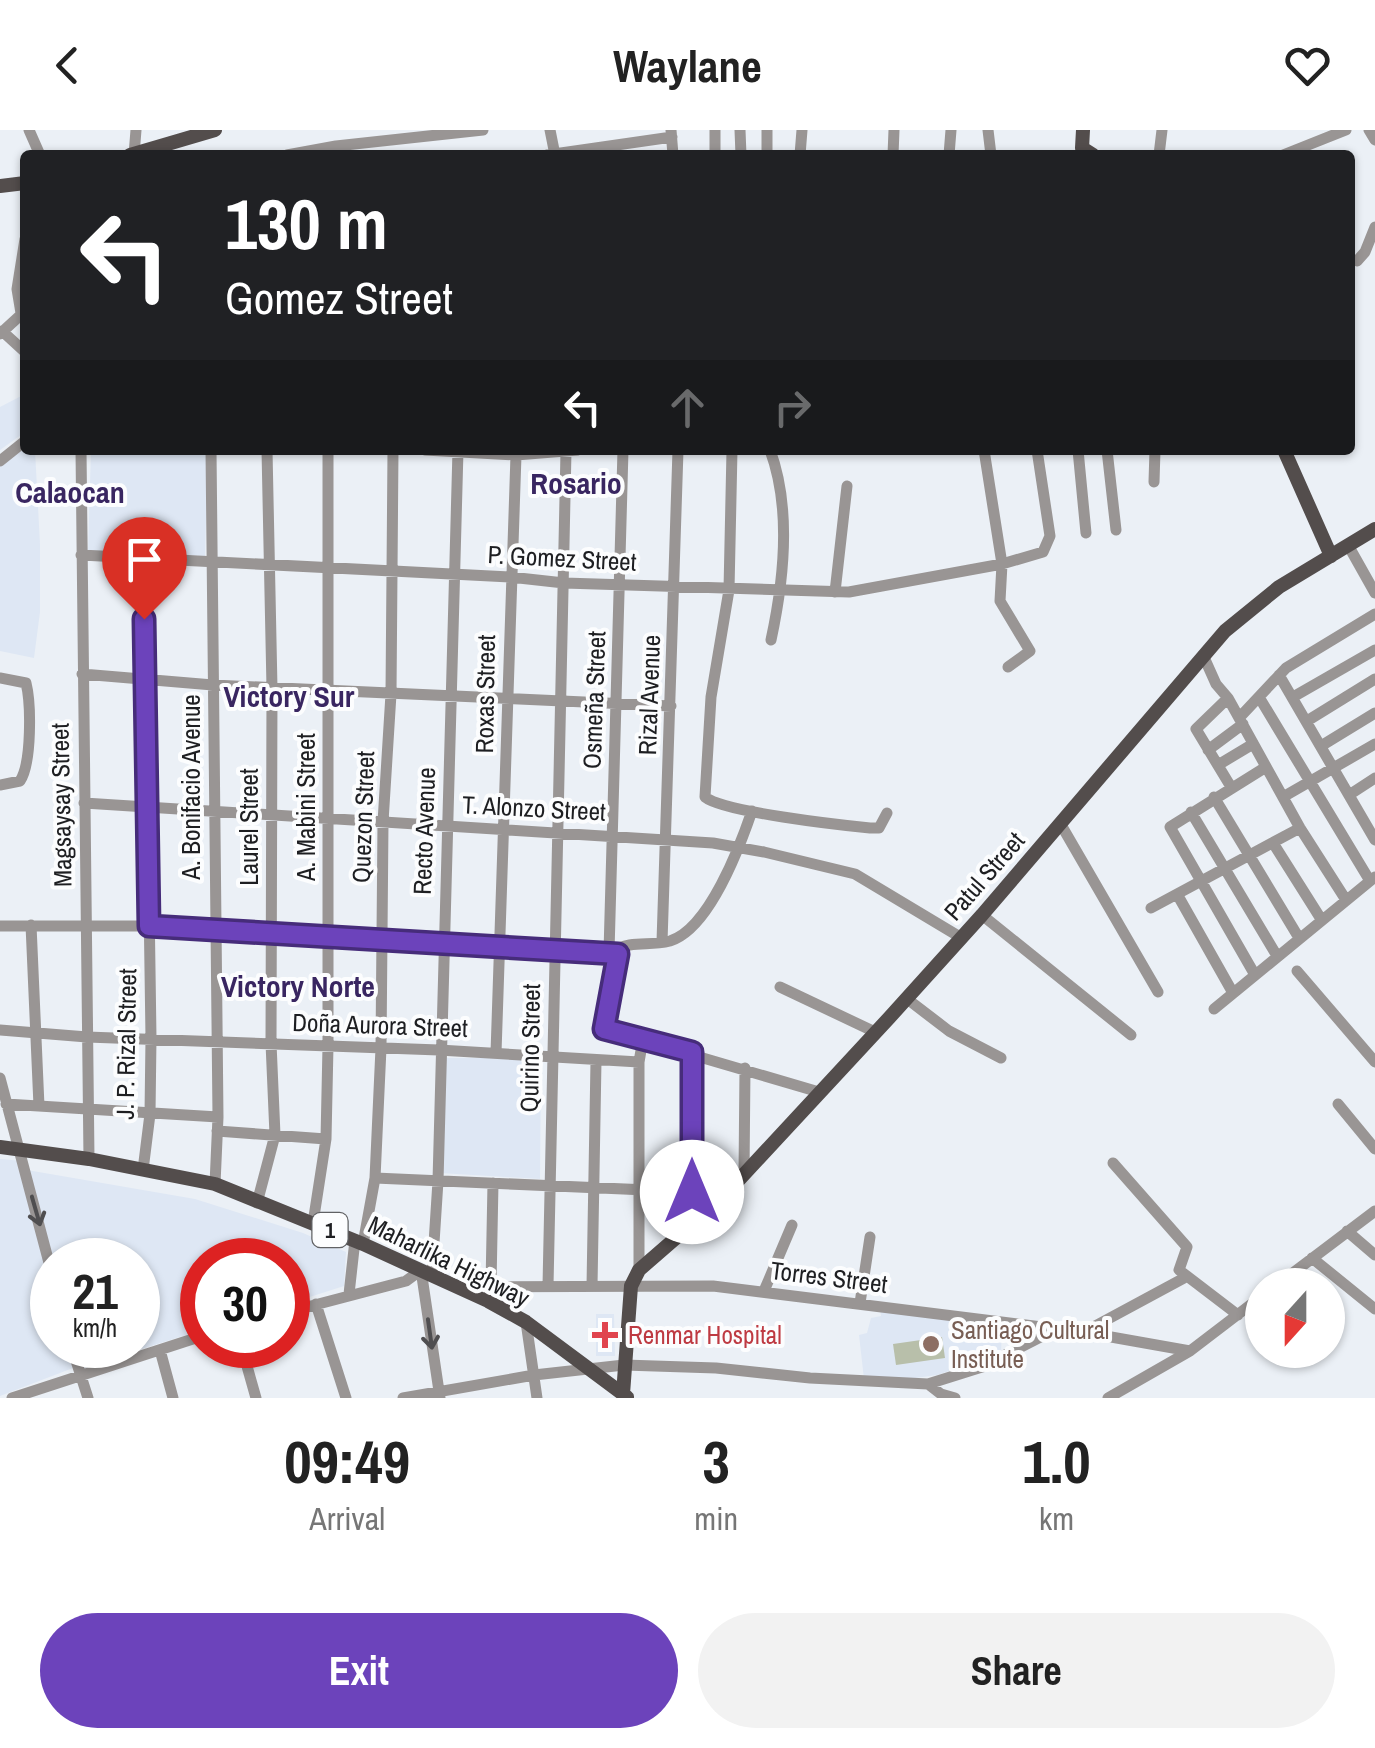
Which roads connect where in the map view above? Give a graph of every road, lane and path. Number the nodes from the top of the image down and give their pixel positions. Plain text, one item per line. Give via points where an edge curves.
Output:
1 (215, 130) edge
2 (483, 130) edge
3 (1346, 130) edge
4 (1369, 130) edge
5 (672, 133) edge
6 (1375, 140) edge
7 (149, 150) edge
8 (349, 150) edge
9 (577, 150) edge
10 (1296, 150) edge
11 (1375, 227) edge
12 (1357, 261) dead end
13 (20, 271) edge
14 (20, 300) edge
15 (20, 315) edge
16 (1, 332) edge
17 (20, 444) edge
18 (81, 455) edge
19 (211, 455) edge
20 (267, 455) edge
21 (328, 455) edge
22 (393, 455) edge
23 (458, 455) edge
24 (516, 455) edge
25 (572, 455) edge
26 (623, 455) edge
27 (678, 455) edge
28 (732, 455) edge
29 (771, 455) edge
30 (985, 455) edge
31 (1037, 455) edge
32 (1078, 455) edge
33 (1108, 455) edge
34 (1155, 455) edge
35 (1286, 455) edge
36 (0, 461) edge
37 (1154, 482) dead end
38 (847, 486) dead end
39 (1375, 529) edge
40 (1116, 530) dead end
41 (1086, 533) dead end
42 (1348, 545) junction
43 (81, 555) junction
44 (1331, 556) junction
45 (144, 558) junction
46 (212, 562) junction
47 (269, 564) junction
48 (1002, 564) junction
49 (326, 568) junction
50 (394, 571) junction
51 (456, 575) junction
52 (510, 577) junction
53 (564, 583) junction
54 (619, 584) junction
55 (675, 586) junction
56 (729, 590) junction
57 (782, 590) junction
58 (835, 592) junction
59 (1375, 593) edge
60 (1375, 614) edge
61 (772, 640) dead end
62 (1375, 650) edge
63 (1203, 655) junction
64 (1008, 667) dead end
65 (82, 674) junction
66 (1279, 676) junction
67 (0, 678) edge
68 (1375, 679) edge
69 (146, 680) junction
70 (213, 685) junction
71 (272, 688) junction
72 (329, 689) junction
73 (392, 694) junction
74 (1225, 694) junction
75 (451, 695) junction
76 (1293, 696) junction
77 (1259, 697) junction
78 (507, 698) junction
79 (562, 700) junction
80 (617, 703) junction
81 (671, 706) junction
82 (1375, 713) edge
83 (1241, 721) junction
84 (1307, 721) junction
85 (1253, 744) junction
86 (1375, 744) edge
87 (1321, 746) junction
88 (1208, 750) junction
89 (1218, 766) junction
90 (1266, 767) junction
91 (1335, 769) junction
92 (1375, 778) edge
93 (0, 784) edge
94 (1308, 784) junction
95 (1231, 788) junction
96 (1349, 795) junction
97 (1283, 797) junction
98 (1214, 798) junction
99 (84, 803) junction
100 (146, 810) junction
101 (752, 811) junction
102 (1191, 812) junction
103 (213, 813) junction
104 (887, 813) dead end
105 (272, 817) junction
106 (1370, 818) edge
107 (328, 820) junction
108 (383, 822) junction
109 (1060, 823) junction
110 (448, 826) junction
111 (504, 828) junction
112 (1300, 828) junction
113 (556, 831) junction
114 (612, 835) junction
115 (667, 839) junction
116 (1375, 840) edge
117 (1273, 843) junction
118 (740, 848) junction
119 (1249, 856) junction
120 (1225, 869) junction
121 (1373, 880) edge
122 (1200, 882) junction
123 (1177, 894) junction
124 (1346, 900) junction
125 (1151, 908) dead end
126 (982, 915) junction
127 (1320, 919) junction
128 (31, 924) junction
129 (86, 924) junction
130 (0, 926) edge
131 (149, 926) junction
132 (214, 931) junction
133 (271, 934) junction
134 (328, 937) junction
135 (960, 937) junction
136 (1298, 938) junction
137 (384, 940) junction
138 (662, 942) junction
139 (443, 944) junction
140 (501, 947) junction
141 (554, 950) junction
142 (609, 952) junction
143 (1277, 956) junction
144 (1297, 971) dead end
145 (1255, 974) junction
146 (780, 987) dead end
147 (1158, 992) dead end
148 (1233, 993) junction
149 (906, 998) junction
150 (1214, 1010) dead end
151 (0, 1030) edge
152 (37, 1032) junction
153 (876, 1032) junction
154 (1130, 1035) dead end
155 (87, 1037) junction
156 (151, 1038) junction
157 (642, 1039) junction
158 (217, 1041) junction
159 (271, 1043) junction
160 (328, 1046) junction
161 (381, 1048) junction
162 (440, 1050) junction
163 (692, 1052) junction
164 (496, 1053) junction
165 (553, 1058) junction
166 (1001, 1058) dead end
167 (596, 1061) junction
168 (639, 1062) junction
169 (1375, 1062) edge
170 (745, 1068) junction
171 (0, 1078) edge
172 (819, 1092) junction
173 (6, 1104) junction
174 (1338, 1104) dead end
175 (38, 1106) junction
176 (91, 1111) junction
177 (150, 1114) junction
178 (218, 1116) junction
179 (217, 1131) junction
180 (275, 1135) junction
181 (326, 1139) junction
182 (0, 1148) edge
183 (18, 1149) junction
184 (1375, 1149) edge
185 (89, 1160) junction
186 (1113, 1162) dead end
187 (143, 1170) junction
188 (744, 1173) junction
189 (375, 1178) junction
190 (438, 1181) junction
191 (493, 1183) junction
192 (215, 1184) junction
193 (551, 1186) junction
194 (592, 1188) junction
195 (639, 1190) junction
196 (692, 1192) junction
197 (723, 1197) junction
198 (257, 1203) junction
199 (1375, 1211) edge
200 (313, 1224) junction
201 (792, 1225) dead end
202 (1347, 1231) junction
203 (870, 1237) dead end
204 (42, 1238) edge
205 (359, 1242) junction
206 (1375, 1255) edge
207 (1312, 1258) junction
208 (1299, 1268) edge
209 (639, 1270) junction
210 (427, 1272) junction
211 (1186, 1277) junction
212 (492, 1285) junction
213 (548, 1286) junction
214 (592, 1286) junction
215 (631, 1286) junction
216 (460, 1287) junction
217 (764, 1291) junction
218 (349, 1294) junction
219 (860, 1303) junction
220 (316, 1304) junction
221 (310, 1306) edge
222 (1375, 1308) edge
223 (1245, 1309) edge
224 (1238, 1314) junction
225 (526, 1322) junction
226 (1056, 1329) junction
227 (1084, 1332) junction
228 (180, 1343) edge
229 (160, 1350) joint
230 (1190, 1351) junction
231 (624, 1365) junction
232 (78, 1368) edge
233 (105, 1368) edge
234 (248, 1368) edge
235 (590, 1368) junction
236 (534, 1374) junction
237 (81, 1376) junction
238 (928, 1384) junction
239 (439, 1394) edge
240 (625, 1397) edge
241 (12, 1398) edge
242 (88, 1398) edge
243 (173, 1398) edge
244 (256, 1398) edge
245 (346, 1398) edge
246 (403, 1398) edge
247 (537, 1398) edge
248 (956, 1398) edge
249 (1110, 1398) edge

1 - 7 main road
2 - 8 street
3 - 10 street
4 - 6 street
5 - 9 street
11 - 12 street
13 - 14 street
15 - 16 street
17 - 36 street
18 - 43 street, Magsaysay Street
19 - 46 street, A. Bonifacio Avenue
20 - 47 street, Laurel Street
21 - 49 street, A. Mabini Street
22 - 50 street, Quezon Street
23 - 51 street, Recto Avenue
24 - 52 street, Roxas Street
25 - 53 street, Quirino Street
26 - 54 street, Osmeña Street
27 - 55 street, Rizal Avenue
28 - 56 street
29 - 57 street via 780,488
30 - 48 street
31 - 48 street, P. Gomez Street via 1047,548
32 - 41 street
33 - 40 street
34 - 37 street
35 - 44 main road
38 - 58 street
39 - 42 main road, Patul Street
42 - 44 main road, Patul Street
42 - 59 street
43 - 45 street, P. Gomez Street
43 - 65 street, Magsaysay Street
44 - 63 main road, Patul Street via 1254,605
45 - 46 street, P. Gomez Street
45 - 69 street, J. P. Rizal Street
46 - 47 street, P. Gomez Street
46 - 70 street, A. Bonifacio Avenue
47 - 49 street, P. Gomez Street
47 - 71 street, Laurel Street
48 - 58 street, P. Gomez Street
48 - 64 street via 1001,606 1030,651
49 - 50 street, P. Gomez Street
49 - 72 street, A. Mabini Street
50 - 51 street, P. Gomez Street
50 - 73 street, Quezon Street
51 - 52 street, P. Gomez Street
51 - 75 street, Recto Avenue
52 - 53 street, P. Gomez Street
52 - 78 street, Roxas Street
53 - 54 street, P. Gomez Street
53 - 79 street, Quirino Street
54 - 55 street, P. Gomez Street
54 - 80 street, Osmeña Street
55 - 56 street, P. Gomez Street
55 - 81 street, Rizal Avenue
56 - 57 street, P. Gomez Street
56 - 101 street via 703,792 710,802
57 - 58 street, P. Gomez Street
57 - 61 street
60 - 66 street
62 - 76 street
63 - 74 street
63 - 109 main road, Patul Street
65 - 69 street
65 - 99 street, Magsaysay Street
66 - 76 street
66 - 77 street
67 - 93 street via 26,683 29,706 24,776
68 - 84 street
69 - 70 street
69 - 100 street, J. P. Rizal Street
70 - 71 street
70 - 103 street, A. Bonifacio Avenue
71 - 72 street
71 - 105 street, Laurel Street
72 - 73 street
72 - 107 street, A. Mabini Street
73 - 75 street
73 - 108 street, Quezon Street
74 - 83 street
74 - 88 street via 1196,727
75 - 78 street
75 - 110 street, Recto Avenue
76 - 84 street
77 - 83 street
77 - 94 street
78 - 79 street
78 - 111 street, Roxas Street
79 - 80 street
79 - 113 street, Quirino Street
80 - 81 street
80 - 114 street, Osmeña Street
81 - 115 street, Rizal Avenue
82 - 87 street
83 - 85 street
83 - 88 street
84 - 87 street
85 - 89 street
85 - 90 street
86 - 91 street
87 - 91 street
88 - 89 street
89 - 95 street
90 - 95 street
90 - 97 street
91 - 94 street
91 - 96 street
92 - 96 street
94 - 97 street
94 - 121 street
95 - 98 street
96 - 106 street
97 - 112 street
98 - 102 street
98 - 119 street
99 - 100 street, T. Alonzo Street
99 - 129 street, Magsaysay Street
100 - 103 street, T. Alonzo Street
100 - 131 street, J. P. Rizal Street
101 - 104 street via 875,828
101 - 118 street
102 - 120 street
102 - 122 street via 1170,828
103 - 105 street, T. Alonzo Street
103 - 132 street, A. Bonifacio Avenue
105 - 107 street, T. Alonzo Street
105 - 133 street, Laurel Street
106 - 116 street
107 - 108 street, T. Alonzo Street
107 - 134 street, A. Mabini Street
108 - 110 street, T. Alonzo Street
108 - 137 street, Quezon Street
109 - 126 main road, Patul Street
109 - 147 street
110 - 111 street, T. Alonzo Street
110 - 139 street, Recto Avenue
111 - 113 street, T. Alonzo Street
111 - 140 street, Roxas Street
112 - 117 street
112 - 124 street
113 - 114 street, T. Alonzo Street
113 - 141 street, Quirino Street
114 - 115 street, T. Alonzo Street
114 - 142 street, Osmeña Street
115 - 118 street, T. Alonzo Street
115 - 138 street, Rizal Avenue
117 - 119 street
117 - 127 street
118 - 135 street, T. Alonzo Street via 855,874
118 - 138 street via 697,921
119 - 120 street
119 - 136 street
120 - 122 street
120 - 143 street
121 - 124 street
122 - 123 street
122 - 145 street
123 - 125 street
123 - 148 street
124 - 127 street
126 - 135 main road, Patul Street
126 - 154 street
127 - 136 street
128 - 129 street
128 - 130 street
128 - 152 street
129 - 131 street
129 - 155 street, Magsaysay Street
131 - 132 street
131 - 156 street, J. P. Rizal Street
132 - 133 street
132 - 158 street, A. Bonifacio Avenue
133 - 134 street
133 - 159 street, Laurel Street
134 - 137 street
134 - 160 street, A. Mabini Street
135 - 149 main road, Patul Street
136 - 143 street
137 - 139 street
137 - 161 street, Quezon Street
138 - 142 street via 628,943
139 - 140 street
139 - 162 street, Recto Avenue
140 - 141 street
140 - 164 street, Roxas Street
141 - 142 street
141 - 165 street, Quirino Street
142 - 157 street, Osmeña Street via 618,954 603,1027
143 - 145 street
144 - 169 street
145 - 148 street
146 - 153 street
148 - 150 street
149 - 153 main road, Patul Street
149 - 166 street
151 - 152 street, Doña Aurora Street
152 - 155 street, Doña Aurora Street
152 - 175 street
153 - 172 main road, Patul Street
155 - 156 street, Doña Aurora Street
155 - 176 street, Magsaysay Street
156 - 158 street, Doña Aurora Street
156 - 177 street, J. P. Rizal Street
157 - 163 street
157 - 168 street
158 - 159 street, Doña Aurora Street
158 - 178 street, A. Bonifacio Avenue
159 - 160 street, Doña Aurora Street
159 - 180 street, Laurel Street
160 - 161 street, Doña Aurora Street
160 - 181 street, A. Mabini Street
161 - 162 street, Doña Aurora Street
161 - 189 street, Quezon Street
162 - 164 street, Doña Aurora Street
162 - 190 street, Recto Avenue
163 - 170 street
163 - 196 street
164 - 165 street, Doña Aurora Street
165 - 167 street, Doña Aurora Street
165 - 193 street, Quirino Street
167 - 168 street, Doña Aurora Street
167 - 194 street
168 - 195 street
170 - 172 street
170 - 188 street
171 - 173 street
172 - 188 main road, Patul Street
173 - 175 street
173 - 183 street
174 - 184 street
175 - 176 street
176 - 177 street
176 - 185 street, Magsaysay Street
177 - 178 street
177 - 187 street, J. P. Rizal Street
178 - 179 street, A. Bonifacio Avenue
179 - 180 street
179 - 192 street, A. Bonifacio Avenue
180 - 181 street
180 - 198 street, Laurel Street
181 - 200 street, A. Mabini Street
182 - 183 main road, Maharlika Highway / 1
183 - 185 main road, Maharlika Highway / 1
183 -> 204 street
185 - 187 main road, Maharlika Highway / 1
186 - 211 street via 1188,1247 1178,1268
187 - 192 main road, Maharlika Highway / 1
188 - 197 main road, Patul Street
189 - 190 street
189 - 205 street, Quezon Street
190 - 191 street
190 - 210 street, Recto Avenue
191 - 193 street
191 - 212 street
192 - 198 main road, Maharlika Highway / 1
193 - 194 street
193 - 213 street, Quirino Street
194 - 195 street
194 - 214 street
195 - 196 street
195 - 209 street
196 - 197 street
197 - 209 main road, Patul Street
198 - 200 main road, Maharlika Highway / 1
199 - 202 street
200 - 205 main road, Maharlika Highway / 1
201 - 217 street
202 - 206 street
202 - 207 street
203 - 219 street
205 - 210 main road, Maharlika Highway / 1
205 - 218 street, Quezon Street
207 - 208 street
207 - 222 street
209 - 215 main road
210 - 216 main road, Maharlika Highway / 1
210 - 218 street
210 -> 239 street, Recto Avenue
211 - 224 street
211 - 227 street
212 - 213 street, Torres Street
212 - 216 street, Torres Street
213 - 214 street, Torres Street
214 - 215 street, Torres Street
215 - 217 street, Torres Street
215 - 231 main road
216 - 225 main road, Maharlika Highway / 1
217 - 219 street, Torres Street
218 - 220 street
219 - 226 street, Torres Street
220 - 221 street
220 - 245 street
223 - 224 street
224 - 230 street
225 - 235 main road, Maharlika Highway / 1
225 - 236 street
226 - 227 street, Torres Street
226 - 238 street via 982,1367
227 - 230 street, Torres Street
228 - 229 street
229 - 243 street
230 - 249 street
231 - 235 street
231 - 238 street
231 - 240 main road
232 - 237 street
233 - 237 street
234 - 244 street
235 - 236 street
235 - 240 main road, Maharlika Highway / 1
236 - 239 street
236 - 247 street
237 - 241 street
237 - 242 street
238 - 248 street
239 - 246 street

